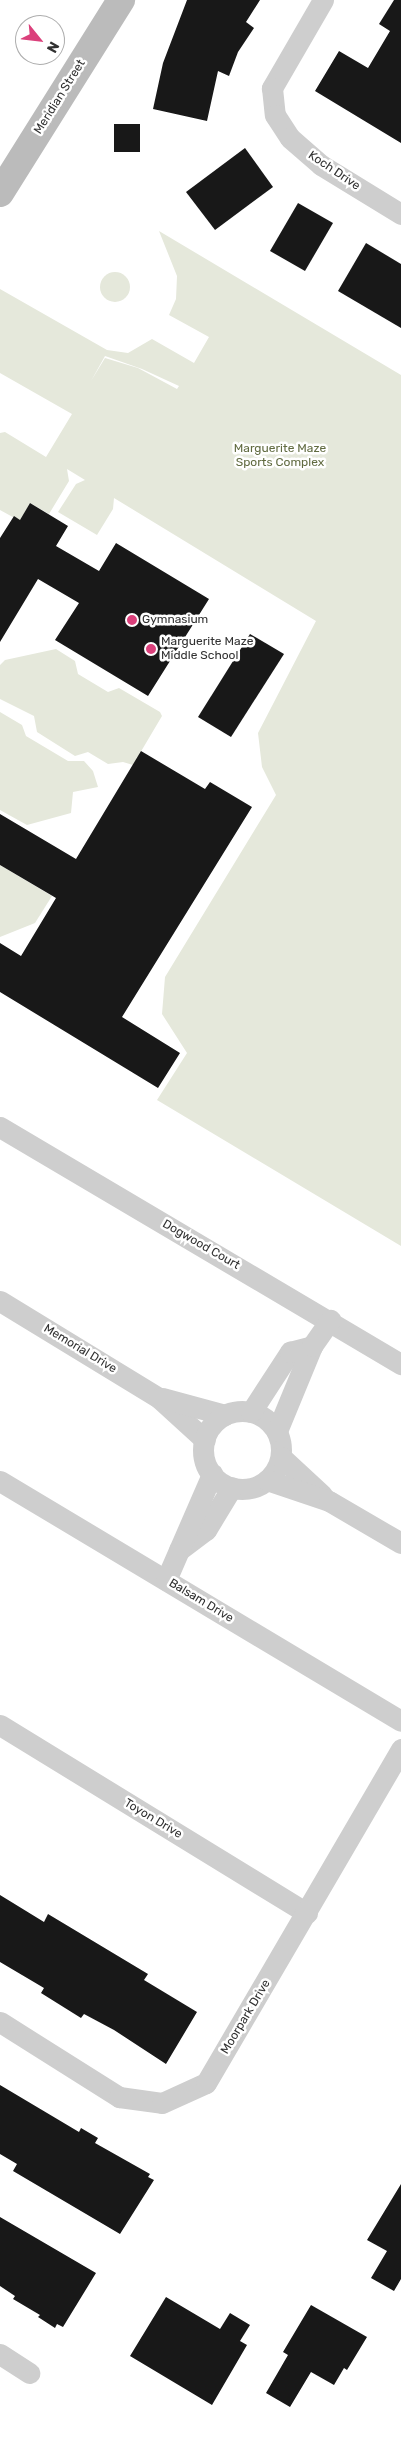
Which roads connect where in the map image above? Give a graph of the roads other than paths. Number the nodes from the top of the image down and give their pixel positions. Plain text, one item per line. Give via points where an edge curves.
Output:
1 (121, 0) edge
2 (324, 0) edge
3 (0, 193) edge
4 (401, 214) edge
5 (0, 1127) edge
6 (0, 1301) edge
7 (330, 1320) junction
8 (312, 1346) junction
9 (401, 1364) edge
10 (159, 1398) junction
11 (251, 1412) junction
12 (225, 1415) junction
13 (277, 1431) junction
14 (205, 1440) junction
15 (280, 1457) junction
16 (212, 1474) junction
17 (267, 1480) junction
18 (0, 1481) edge
19 (232, 1488) junction
20 (330, 1502) junction
21 (401, 1543) edge
22 (179, 1550) junction
23 (166, 1580) junction
24 (401, 1721) edge
25 (0, 1725) edge
26 (401, 1749) edge
27 (307, 1913) junction
28 (0, 2022) edge
29 (0, 2354) edge
30 (29, 2373) dead end

1 - 3 street, Meridian Street
2 - 4 street, Koch Drive via 272,88 275,115 290,138 321,165
5 - 7 street, Dogwood Court
6 - 10 street, Memorial Drive
7 - 8 street
7 - 9 street, Dogwood Court
8 - 11 street via 290,1352
8 - 13 street
10 - 12 street
10 - 14 street
11 - 12 street
11 - 13 street via 268,1421
12 - 14 street via 210,1428
13 - 15 street
14 - 16 street via 206,1464
15 - 17 street
15 - 20 street
16 - 19 street
16 - 22 street
17 - 19 street via 256,1486
17 - 20 street
18 - 23 street, Balsam Drive
19 - 22 street via 206,1530
20 - 21 street
22 - 23 street
23 - 24 street, Balsam Drive
25 - 27 street, Toyon Drive
26 - 27 street, Moorpark Drive
27 - 28 street, Moorpark Drive via 206,2082 162,2103 119,2097
29 - 30 street

